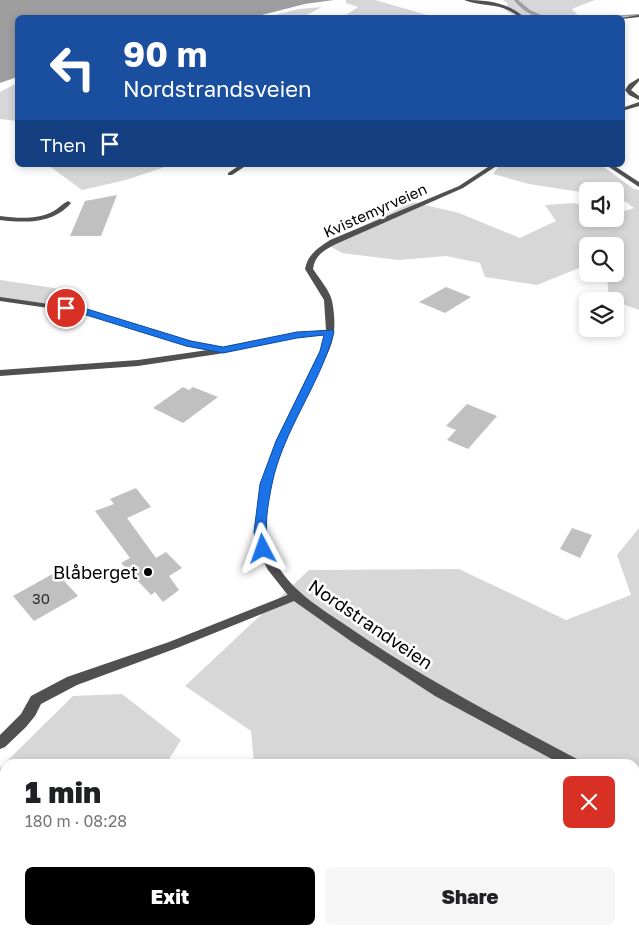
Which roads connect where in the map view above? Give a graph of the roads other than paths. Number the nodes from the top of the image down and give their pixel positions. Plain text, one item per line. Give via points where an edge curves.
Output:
1 (466, 0) edge
2 (520, 15) edge
3 (639, 16) edge
4 (625, 18) edge
5 (639, 79) edge
6 (625, 94) edge
7 (631, 94) junction
8 (639, 98) edge
9 (639, 104) edge
10 (625, 109) edge
11 (241, 167) edge
12 (492, 167) edge
13 (612, 167) edge
14 (230, 174) dead end
15 (639, 185) edge
16 (68, 203) dead end
17 (0, 218) edge
18 (0, 299) edge
19 (330, 332) junction
20 (223, 350) junction
21 (0, 373) edge
22 (295, 596) junction
23 (0, 742) edge
24 (565, 759) edge

1 - 2 street via 499,4
3 - 4 street
5 - 7 street via 629,87
6 - 7 street
7 - 8 street
9 - 10 street
11 - 14 street
12 - 19 street, Kvistemyrveien via 461,187 344,237 315,253 309,270 328,300
13 - 15 street
16 - 17 street via 46,217 25,220
18 - 20 street via 84,311 190,344
19 - 20 street via 297,335
19 - 22 street, Nordstrandveien via 281,441 266,484 260,532 263,549 274,570
20 - 21 street via 81,369
22 - 23 street via 173,646 72,681 36,700 20,725
22 - 24 street, Nordstrandveien via 440,692

